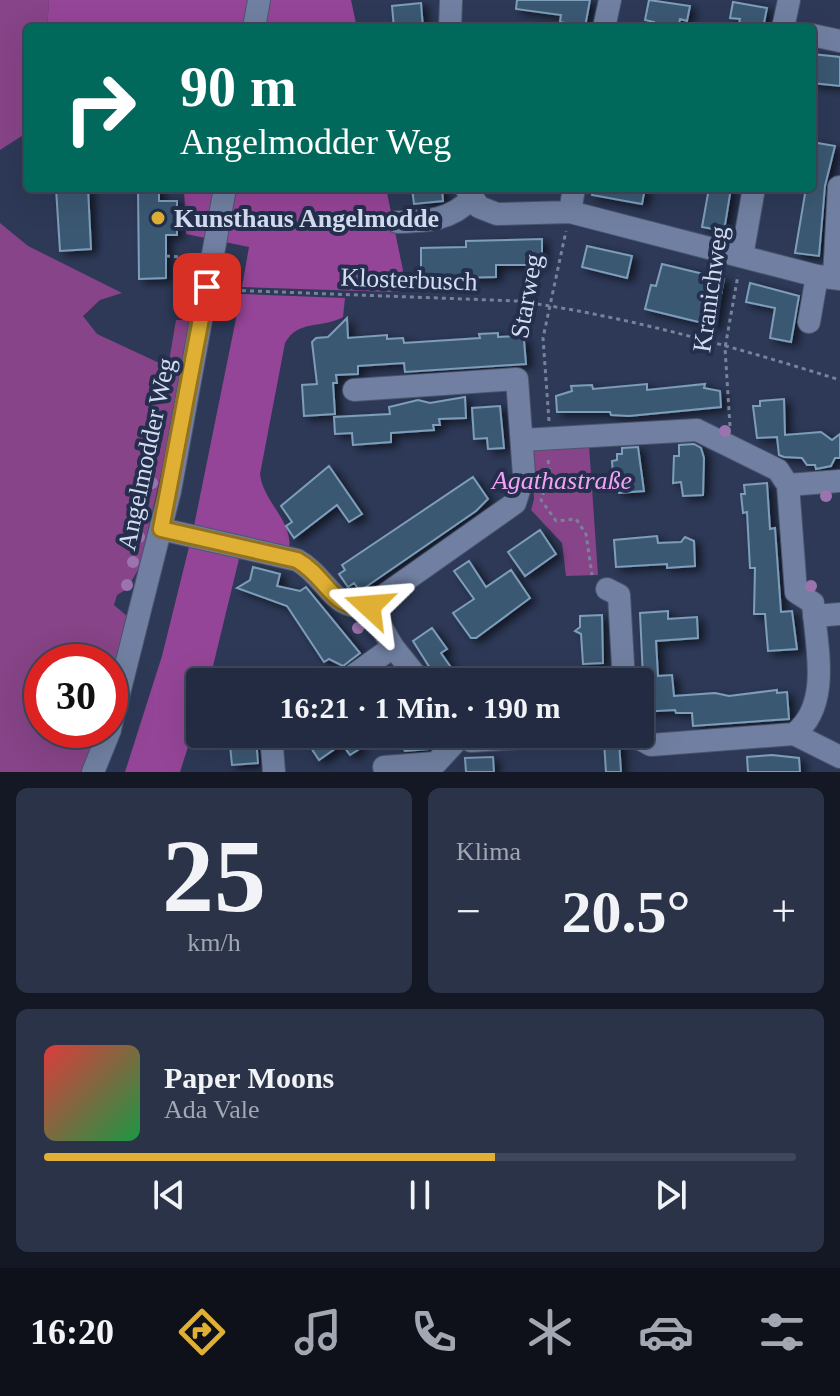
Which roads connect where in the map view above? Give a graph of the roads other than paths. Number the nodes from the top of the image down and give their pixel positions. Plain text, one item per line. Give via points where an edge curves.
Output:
1 (259, 0) edge
2 (451, 0) edge
3 (610, 0) edge
4 (789, 0) edge
5 (255, 24) edge
6 (450, 24) edge
7 (605, 24) edge
8 (784, 24) edge
9 (816, 36) edge
10 (840, 41) edge
11 (839, 187) edge
12 (224, 192) edge
13 (573, 192) edge
14 (753, 192) edge
15 (468, 194) edge
16 (570, 212) junction
17 (397, 222) dead end
18 (742, 256) junction
19 (830, 278) edge
20 (809, 322) dead end
21 (354, 390) dead end
22 (522, 440) junction
23 (840, 481) edge
24 (788, 485) junction
25 (161, 529) junction
26 (607, 589) road end
27 (369, 606) junction
28 (840, 614) edge
29 (814, 616) junction
30 (393, 647) junction
31 (128, 659) edge
32 (364, 668) edge
33 (410, 668) edge
34 (623, 668) edge
35 (794, 734) junction
36 (654, 745) edge
37 (103, 748) edge
38 (272, 748) edge
39 (448, 748) edge
40 (840, 757) edge
41 (384, 767) dead end
42 (93, 772) edge
43 (274, 772) edge

1 - 5 street
2 - 6 street
3 - 7 street
4 - 8 street
9 - 10 street
11 - 19 street
12 - 25 street, Angelmodder Weg via 198,286
13 - 16 street
14 - 18 street, Kranichweg
15 - 16 street, Starweg via 497,214
15 - 17 street, Starweg via 458,212
16 - 18 street
18 - 19 street
19 - 20 street
21 - 22 street via 517,379
22 - 24 street via 697,430 778,470
22 - 27 street via 523,485 515,503
23 - 24 street
24 - 29 street via 796,592 813,603
25 - 27 street via 297,560 316,570 343,604
25 - 31 street, Angelmodder Weg
26 - 34 street via 619,595
27 - 30 street
28 - 29 street
29 - 35 street via 818,692 804,727
30 - 32 street
30 - 33 street
35 - 36 street
35 - 40 street
37 - 42 street, Angelmodder Weg
38 - 43 street
39 - 41 street via 436,763

